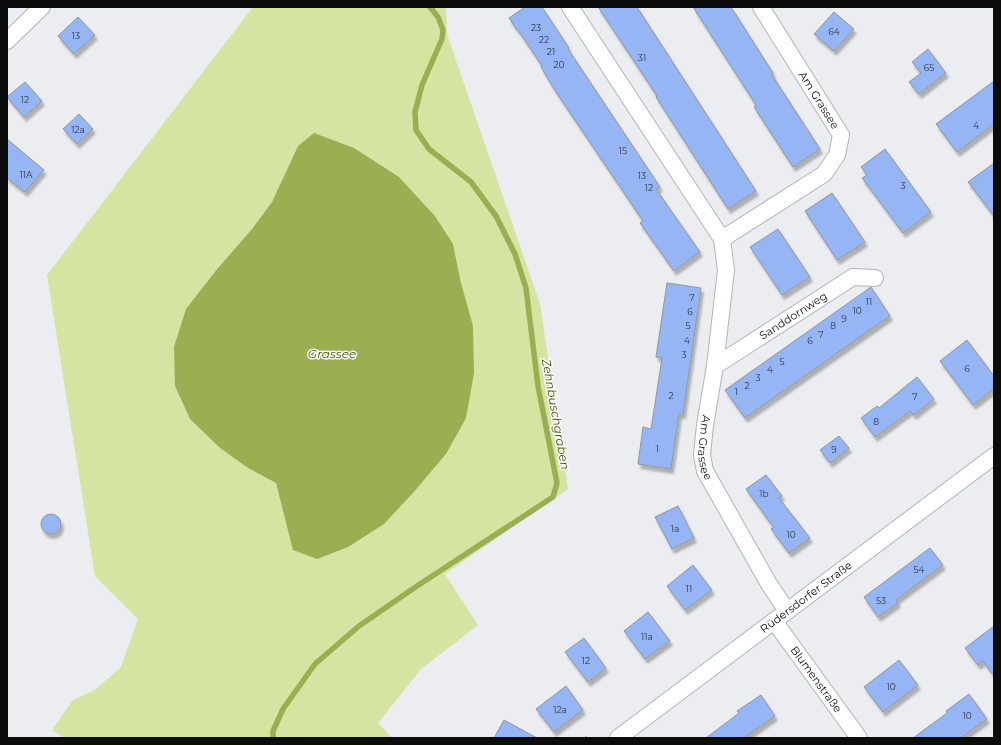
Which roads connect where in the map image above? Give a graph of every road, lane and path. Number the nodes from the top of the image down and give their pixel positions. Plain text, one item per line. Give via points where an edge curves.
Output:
1 (42, 7) edge
2 (570, 7) edge
3 (761, 7) edge
4 (7, 41) edge
5 (722, 239) junction
6 (876, 278) dead end
7 (715, 366) junction
8 (994, 456) edge
9 (787, 611) junction
10 (774, 621) junction
11 (618, 738) edge
12 (859, 738) edge

1 - 4 street
2 - 5 street, Am Grassee
3 - 5 street, Am Grassee via 842,135 837,155 824,174
5 - 7 street, Am Grassee via 726,270
6 - 7 street, Sanddornweg via 853,278
7 - 9 street, Am Grassee via 702,454 705,471
8 - 9 street, Rüdersdorfer Straße
9 - 10 street, Rüdersdorfer Straße
10 - 11 street, Rüdersdorfer Straße
10 - 12 street, Blumenstraße

